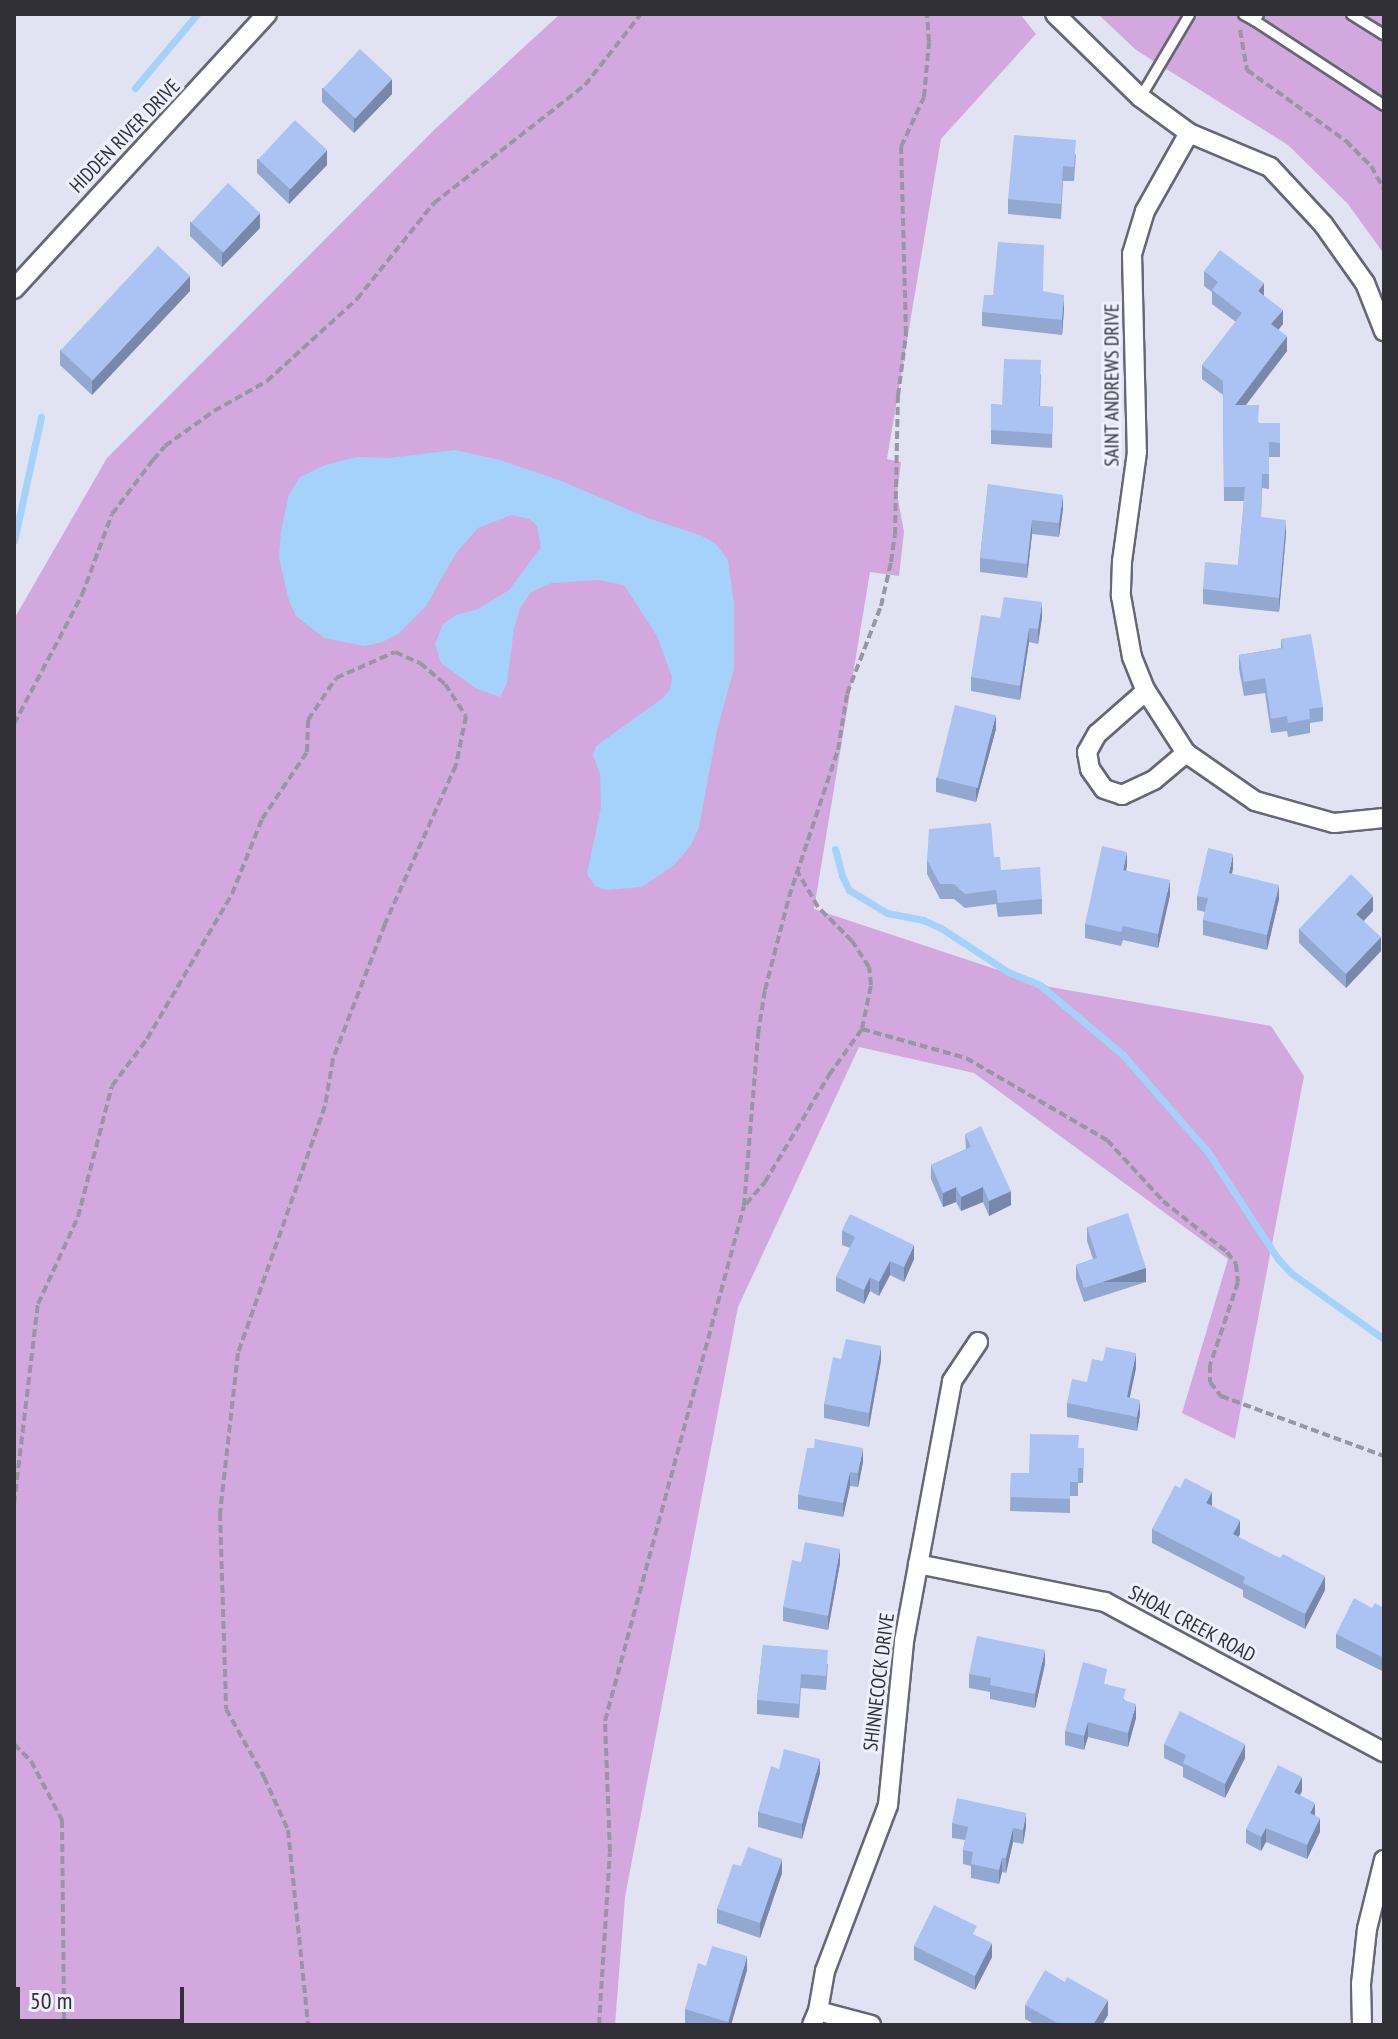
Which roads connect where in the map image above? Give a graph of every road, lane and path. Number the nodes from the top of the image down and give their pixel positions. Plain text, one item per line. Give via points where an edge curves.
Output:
1 (267, 14) edge
2 (641, 14) edge
3 (927, 14) edge
4 (1055, 14) edge
5 (1189, 14) edge
6 (1351, 14) edge
7 (1251, 16) edge
8 (1384, 35) edge
9 (1140, 97) junction
10 (1384, 105) edge
11 (1189, 133) junction
12 (1384, 189) edge
13 (14, 289) edge
14 (1384, 331) edge
15 (1146, 691) junction
16 (14, 724) edge
17 (1186, 753) junction
18 (1384, 818) edge
19 (797, 871) junction
20 (862, 1029) junction
21 (744, 1206) junction
22 (978, 1342) dead end
23 (1384, 1456) edge
24 (14, 1504) edge
25 (918, 1564) junction
26 (14, 1744) edge
27 (1384, 1752) edge
28 (1384, 1860) edge
29 (815, 2018) edge
30 (64, 2025) edge
31 (308, 2025) edge
32 (599, 2025) edge
33 (871, 2025) edge
34 (1362, 2025) edge

1 - 13 street, HIDDEN RIVER DRIVE
2 - 16 path via 585,85 434,203 357,299 267,381 165,446 112,514 82,595
3 - 19 path via 924,97 901,147 906,334 895,456 895,535 881,606 847,694 838,750
4 - 9 street
5 - 9 lane
6 - 8 lane
7 - 10 lane
7 - 12 path via 1239,31 1247,70 1346,141 1371,166
9 - 11 street
11 - 14 street via 1270,167 1323,224 1365,283
11 - 15 street, SAINT ANDREWS DRIVE via 1145,211 1132,254 1137,452 1121,596 1132,657
15 - 17 street, SAINT ANDREWS DRIVE
15 - 17 street via 1097,734 1087,752 1090,769 1104,789 1122,795 1154,780
17 - 18 street, SAINT ANDREWS DRIVE via 1255,801 1334,823
19 - 20 path via 818,907 869,967 871,985
19 - 21 path via 758,1034
20 - 21 path via 765,1182
20 - 23 path via 966,1058 1107,1140 1163,1201 1236,1264 1238,1282 1210,1365 1210,1382 1221,1396
21 - 32 path via 605,1721 610,1852
22 - 25 street, SHINNECOCK DRIVE via 952,1381
24 - 31 path via 38,1304 78,1217 112,1086 147,1039 232,894 262,819 307,752 308,720 336,678 395,652 420,663 445,684 466,716 458,753 333,1059 325,1106 238,1353 220,1513 226,1709 288,1830
25 - 27 street, SHOAL CREEK ROAD via 1105,1602
25 - 29 street, SHINNECOCK DRIVE via 904,1641 888,1805 825,1971
26 - 30 path via 31,1761 62,1820
28 - 34 street via 1367,1929
29 - 33 street

